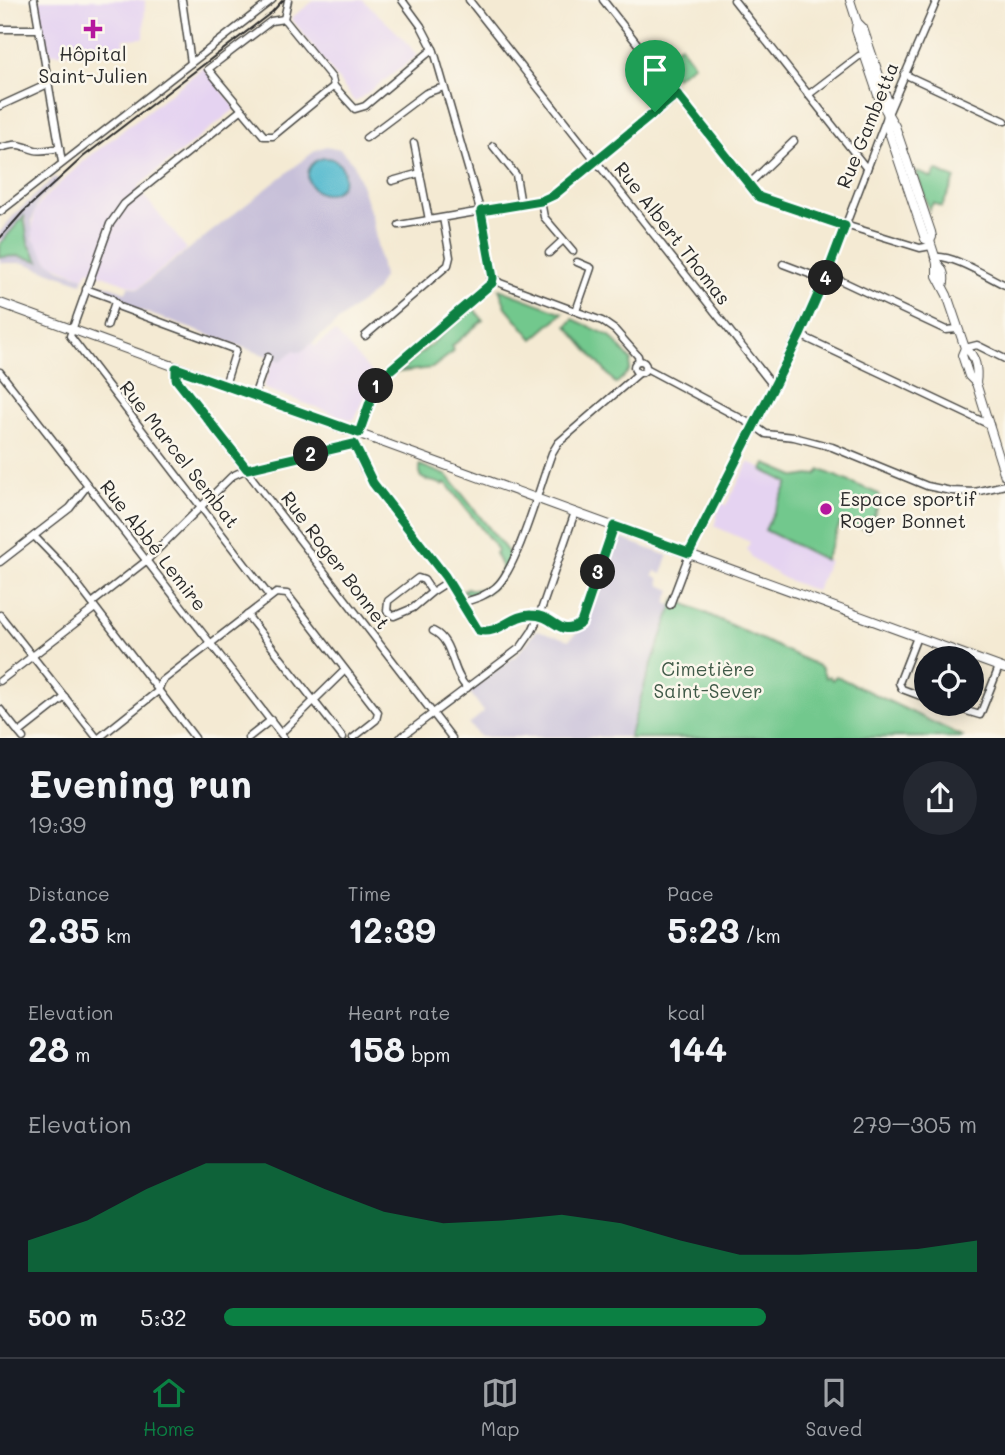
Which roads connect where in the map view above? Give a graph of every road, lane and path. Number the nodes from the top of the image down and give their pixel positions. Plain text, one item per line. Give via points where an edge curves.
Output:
1 (34, 0) edge
2 (182, 0) edge
3 (272, 0) edge
4 (288, 0) edge
5 (402, 0) edge
6 (469, 0) edge
7 (603, 0) edge
8 (734, 0) edge
9 (850, 0) edge
10 (937, 0) edge
11 (284, 19) junction
12 (858, 22) junction
13 (0, 29) edge
14 (39, 29) junction
15 (433, 49) junction
16 (864, 55) junction
17 (191, 63) junction
18 (904, 74) junction
19 (48, 85) junction
20 (334, 86) junction
21 (444, 87) junction
22 (677, 94) junction
23 (808, 95) junction
24 (0, 106) edge
25 (241, 110) junction
26 (888, 114) junction
27 (1005, 121) edge
28 (366, 138) dead end
29 (794, 141) dead end
30 (414, 144) dead end
31 (493, 146) dead end
32 (0, 148) edge
33 (60, 148) junction
34 (596, 160) junction
35 (62, 162) junction
36 (867, 169) junction
37 (420, 173) junction
38 (392, 181) dead end
39 (748, 185) junction
40 (541, 201) junction
41 (521, 205) junction
42 (481, 211) junction
43 (0, 212) edge
44 (443, 218) junction
45 (429, 220) junction
46 (399, 225) dead end
47 (845, 226) junction
48 (563, 240) junction
49 (930, 243) junction
50 (573, 251) dead end
51 (549, 253) dead end
52 (936, 260) junction
53 (576, 262) dead end
54 (783, 264) dead end
55 (826, 277) junction
56 (494, 281) junction
57 (1005, 285) edge
58 (87, 287) junction
59 (115, 302) junction
60 (0, 303) edge
61 (576, 311) junction
62 (107, 326) dead end
63 (958, 328) junction
64 (72, 330) junction
65 (800, 335) junction
66 (365, 336) dead end
67 (965, 348) junction
68 (268, 357) dead end
69 (1005, 359) edge
70 (639, 361) junction
71 (176, 368) junction
72 (646, 368) junction
73 (0, 372) edge
74 (639, 373) junction
75 (225, 385) junction
76 (774, 387) junction
77 (254, 396) junction
78 (990, 425) junction
79 (755, 426) junction
80 (359, 433) junction
81 (354, 444) junction
82 (1002, 452) edge
83 (247, 469) junction
84 (1005, 476) edge
85 (1005, 485) edge
86 (87, 486) junction
87 (535, 498) junction
88 (201, 507) junction
89 (575, 512) junction
90 (614, 526) junction
91 (34, 536) junction
92 (689, 553) junction
93 (146, 561) junction
94 (0, 562) edge
95 (449, 581) junction
96 (432, 592) junction
97 (270, 597) junction
98 (462, 603) junction
99 (93, 605) junction
100 (670, 605) dead end
101 (0, 615) edge
102 (247, 615) junction
103 (539, 616) junction
104 (433, 631) dead end
105 (916, 637) junction
106 (211, 642) junction
107 (33, 655) junction
108 (1002, 668) edge
109 (345, 670) junction
110 (0, 681) edge
111 (467, 688) junction
112 (158, 691) junction
113 (914, 694) edge
114 (65, 697) junction
115 (313, 701) junction
116 (984, 706) edge
117 (0, 709) edge
118 (433, 713) junction
119 (271, 720) junction
120 (21, 735) edge
121 (283, 735) edge
122 (98, 737) edge
123 (195, 737) edge
124 (248, 737) edge
125 (343, 737) edge
126 (353, 737) edge
127 (400, 737) edge
128 (452, 737) edge

1 - 14 street
2 - 17 street
3 - 17 street
4 - 11 street
5 - 15 street
6 - 34 street, Rue Albert Thomas
7 - 22 street
8 - 23 street
9 - 12 main road
10 - 18 street, Rue Gambetta
11 - 20 street
11 - 25 street via 271,21 208,69
12 - 16 main road
12 - 26 main road
13 - 14 street
14 - 19 street
15 - 20 street via 360,109 351,107
15 - 21 street
16 - 23 street
16 - 26 main road
17 - 35 street
18 - 26 street, Rue Gambetta
18 - 27 street
19 - 24 street
19 - 33 street
20 - 25 street via 272,136 264,136
21 - 28 street via 426,93
21 - 42 street
22 - 34 street
22 - 39 street
23 - 36 street
25 - 58 street via 124,204 107,231
26 - 36 street, Rue Gambetta
26 - 49 main road via 931,232
26 - 49 main road via 888,129
29 - 39 street
30 - 37 street
31 - 41 street via 516,175
32 - 33 street via 16,144 36,150
33 - 35 street
34 - 40 street
34 - 76 street, Rue Albert Thomas
35 - 43 street
36 - 47 street, Rue Gambetta
37 - 38 street
37 - 45 street
39 - 47 street via 767,201
40 - 41 street
40 - 48 street via 544,217
41 - 42 street
42 - 44 street
42 - 56 street
44 - 45 street
44 - 66 street via 449,265
45 - 46 street
47 - 49 street via 920,248
47 - 55 street, Rue Gambetta
48 - 50 street
48 - 51 street
49 - 52 main road
52 - 57 street via 939,256 950,259
52 - 63 main road via 937,276
53 - 61 street via 591,268
54 - 55 street
55 - 63 street via 946,330
55 - 65 street, Rue Gambetta
56 - 61 street
56 - 80 street via 382,377
58 - 59 street
58 - 64 street
59 - 62 street
59 - 75 street via 236,351
60 - 64 main road
61 - 70 street via 615,330
63 - 67 main road
64 - 71 main road
64 - 88 street, Rue Marcel Sembat via 70,337
65 - 76 street, Rue Gambetta
65 - 78 street
67 - 69 street via 977,345
67 - 78 main road via 978,373 976,383
68 - 77 street
70 - 72 street
70 - 74 street via 634,367
71 - 75 main road
71 - 83 street, Rue Roger Bonnet via 176,379
72 - 74 street
72 - 79 street
73 - 86 street, Rue Abbé Lemire
74 - 87 street via 558,443
75 - 77 main road
76 - 79 street, Rue Gambetta
77 - 80 main road
78 - 82 main road
79 - 85 street via 766,434 832,447 927,486 975,492
79 - 92 street, Rue Gambetta
80 - 81 street
80 - 87 main road
81 - 83 street
81 - 95 street via 373,483
82 - 84 main road
83 - 88 street
83 - 118 street, Rue Roger Bonnet
86 - 91 street via 71,508
86 - 93 street, Rue Abbé Lemire
87 - 89 main road
87 - 98 street via 504,579 484,595
88 - 93 street
88 - 97 street, Rue Marcel Sembat
89 - 90 main road
89 - 103 street
90 - 92 main road
90 - 103 street via 581,623 572,630 564,629
91 - 94 street
91 - 99 street
92 - 100 street, Rue Gambetta
92 - 105 main road
93 - 99 street
93 - 106 street, Rue Abbé Lemire
95 - 96 street
95 - 98 street
96 - 96 street via 418,578 388,601 387,611 394,616 407,612
97 - 102 street
97 - 109 street via 287,594
98 - 103 street via 473,624 484,632 527,614
99 - 107 street
99 - 112 street
101 - 107 street
102 - 106 street
102 - 115 street
103 - 111 street via 521,647
104 - 111 street via 442,636 453,667
105 - 108 main road
105 - 113 street via 899,683
106 - 112 street via 162,681
106 - 119 street, Rue Abbé Lemire
107 - 110 street
107 - 114 street
108 - 116 street
109 - 115 street
109 - 126 street via 378,712 376,720
111 - 118 street
112 - 122 street
112 - 123 street
114 - 120 street
114 - 122 street
115 - 121 street
115 - 125 street
117 - 120 street
118 - 127 street
118 - 128 street, Rue Roger Bonnet
119 - 121 street, Rue Abbé Lemire
119 - 124 street

